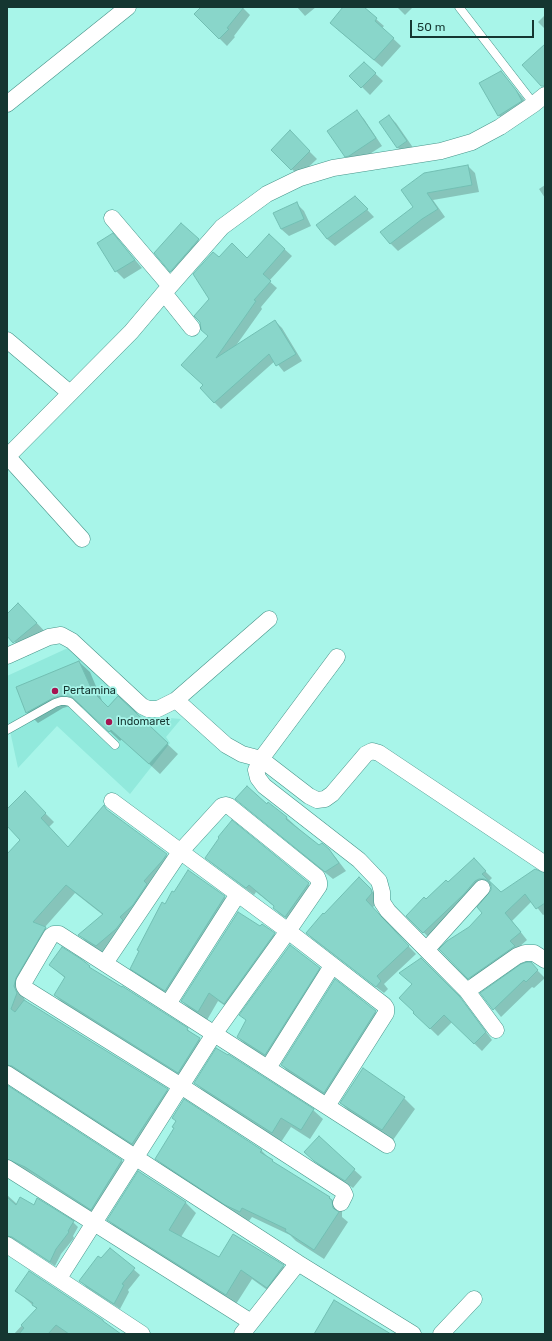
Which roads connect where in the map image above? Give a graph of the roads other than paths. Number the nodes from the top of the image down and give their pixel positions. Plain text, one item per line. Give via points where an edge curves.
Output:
1 (128, 7) edge
2 (459, 7) edge
3 (539, 100) edge
4 (7, 104) edge
5 (112, 218) dead end
6 (167, 289) junction
7 (192, 328) dead end
8 (7, 340) edge
9 (70, 393) junction
10 (7, 457) edge
11 (82, 539) dead end
12 (269, 619) dead end
13 (7, 656) edge
14 (337, 657) dead end
15 (176, 700) junction
16 (7, 730) edge
17 (115, 745) dead end
18 (261, 758) junction
19 (112, 801) dead end
20 (180, 852) junction
21 (545, 864) edge
22 (482, 888) dead end
23 (238, 894) junction
24 (288, 931) junction
25 (427, 949) junction
26 (545, 960) edge
27 (105, 963) junction
28 (332, 966) junction
29 (467, 990) junction
30 (168, 1004) junction
31 (496, 1030) dead end
32 (214, 1034) junction
33 (268, 1068) junction
34 (7, 1074) edge
35 (181, 1086) junction
36 (327, 1106) junction
37 (388, 1145) dead end
38 (136, 1157) junction
39 (7, 1168) edge
40 (340, 1202) dead end
41 (94, 1224) junction
42 (7, 1245) edge
43 (298, 1263) junction
44 (59, 1278) junction
45 (474, 1299) dead end
46 (247, 1328) edge
47 (142, 1334) edge
48 (413, 1334) edge
49 (441, 1334) edge

1 - 4 street
2 - 3 lane
3 - 6 street via 500,127 472,142 441,151 333,168 300,178 267,194 222,227
5 - 6 street
6 - 7 street
6 - 9 street via 131,332
8 - 9 street
9 - 10 street
10 - 11 street
12 - 15 street
13 - 15 street via 49,637 61,636 72,641 142,706 158,709
14 - 18 street
15 - 18 street via 230,748 242,754
16 - 17 lane via 55,703 66,701
18 - 21 street via 317,800 325,799 332,794 366,754 372,751 379,753
18 - 25 street via 256,770 264,786 359,860 379,881 382,902 388,911
19 - 20 street
20 - 23 street
20 - 24 street via 222,806 229,806 319,882 319,886
20 - 27 street
22 - 25 street
23 - 24 street
23 - 30 street
24 - 28 street
24 - 32 street
25 - 29 street
26 - 29 street via 534,953 517,956
27 - 30 street
27 - 35 street via 59,934 54,934 24,986
28 - 33 street
28 - 36 street via 379,1001 386,1008 386,1013
29 - 31 street
30 - 32 street
32 - 33 street
32 - 35 street
33 - 36 street
34 - 38 street
35 - 38 street
35 - 40 street via 343,1191 345,1195
36 - 37 street
38 - 41 street
38 - 43 street
39 - 41 street
41 - 44 street
41 - 46 street
42 - 44 street
43 - 46 street
43 - 48 street
44 - 47 street
45 - 49 street

